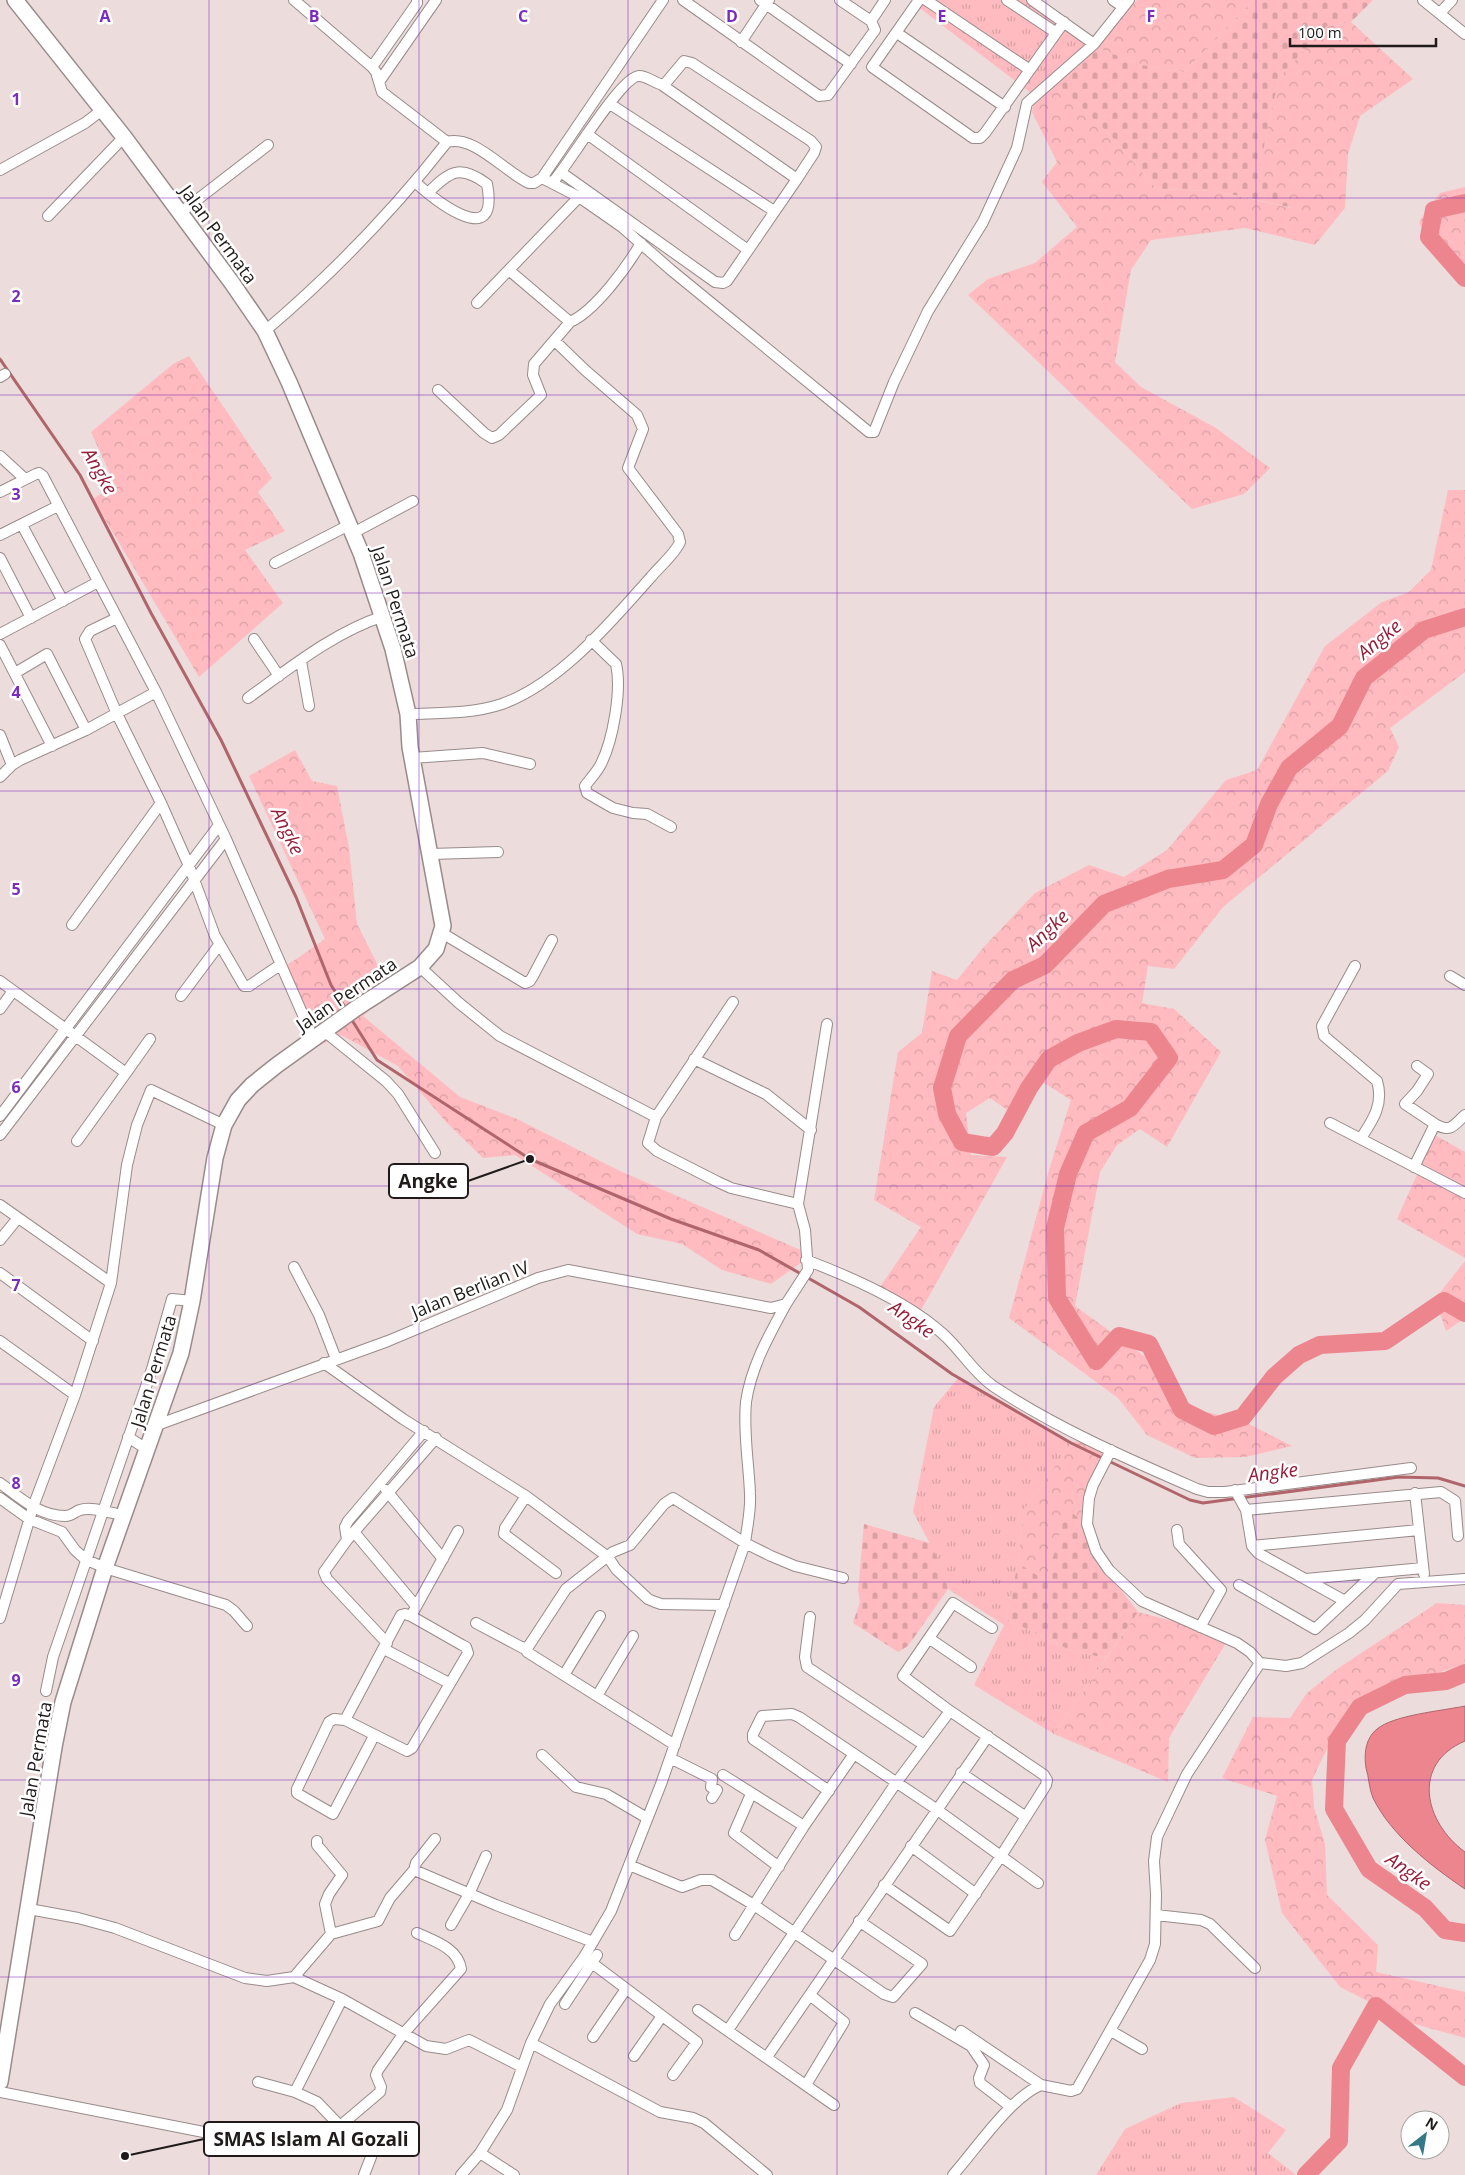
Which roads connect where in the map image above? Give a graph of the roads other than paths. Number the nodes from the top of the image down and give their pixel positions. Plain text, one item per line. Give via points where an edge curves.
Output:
1 (15, 0) edge
2 (294, 0) edge
3 (417, 0) edge
4 (436, 0) edge
5 (662, 0) edge
6 (683, 0) edge
7 (840, 0) edge
8 (885, 0) edge
9 (919, 0) edge
10 (926, 0) edge
11 (1007, 0) edge
12 (1032, 0) edge
13 (1113, 0) edge
14 (1422, 0) edge
15 (1452, 0) edge
16 (765, 1) edge
17 (1126, 4) edge
18 (1440, 14) junction
19 (871, 21) junction
20 (1064, 22) junction
21 (1056, 32) junction
22 (897, 33) junction
23 (1465, 34) edge
24 (741, 42) junction
25 (1094, 44) junction
26 (851, 64) junction
27 (372, 67) junction
28 (1030, 70) junction
29 (379, 82) junction
30 (662, 85) junction
31 (610, 104) junction
32 (1004, 107) junction
33 (102, 110) junction
34 (587, 134) junction
35 (124, 137) junction
36 (447, 142) junction
37 (268, 145) dead end
38 (0, 170) edge
39 (562, 173) junction
40 (542, 178) junction
41 (797, 179) junction
42 (415, 182) junction
43 (552, 183) junction
44 (428, 193) junction
45 (579, 197) junction
46 (774, 211) junction
47 (180, 213) junction
48 (48, 216) dead end
49 (641, 243) junction
50 (748, 250) junction
51 (510, 271) junction
52 (477, 304) dead end
53 (570, 322) junction
54 (264, 331) junction
55 (555, 341) junction
56 (438, 390) dead end
57 (0, 456) edge
58 (25, 479) junction
59 (0, 492) edge
60 (413, 501) dead end
61 (58, 506) junction
62 (22, 525) junction
63 (351, 529) junction
64 (0, 534) edge
65 (0, 558) edge
66 (275, 564) dead end
67 (98, 582) junction
68 (63, 601) junction
69 (384, 616) junction
70 (31, 618) junction
71 (117, 618) junction
72 (0, 634) edge
73 (254, 638) dead end
74 (591, 640) junction
75 (0, 645) edge
76 (301, 660) junction
77 (15, 673) junction
78 (279, 676) junction
79 (156, 692) junction
80 (248, 698) dead end
81 (309, 706) dead end
82 (117, 714) junction
83 (408, 714) junction
84 (86, 730) junction
85 (0, 735) edge
86 (52, 746) junction
87 (412, 758) junction
88 (12, 764) junction
89 (530, 764) dead end
90 (0, 778) edge
91 (161, 804) junction
92 (219, 826) junction
93 (671, 827) dead end
94 (226, 839) junction
95 (498, 852) dead end
96 (431, 854) junction
97 (189, 866) junction
98 (193, 880) junction
99 (72, 925) dead end
100 (442, 933) junction
101 (552, 940) dead end
102 (219, 945) junction
103 (280, 964) junction
104 (420, 966) junction
105 (1355, 966) dead end
106 (1450, 976) dead end
107 (0, 981) edge
108 (1465, 985) edge
109 (14, 990) junction
110 (181, 996) dead end
111 (733, 1002) dead end
112 (0, 1009) edge
113 (827, 1024) dead end
114 (66, 1029) junction
115 (323, 1031) junction
116 (75, 1036) junction
117 (150, 1039) dead end
118 (694, 1059) junction
119 (1417, 1066) dead end
120 (126, 1073) junction
121 (1465, 1115) edge
122 (0, 1116) edge
123 (656, 1117) junction
124 (1330, 1123) dead end
125 (1435, 1124) junction
126 (224, 1125) junction
127 (811, 1130) junction
128 (0, 1135) edge
129 (1361, 1138) junction
130 (77, 1141) dead end
131 (435, 1153) dead end
132 (1414, 1167) junction
133 (1465, 1193) edge
134 (798, 1204) junction
135 (0, 1205) edge
136 (18, 1218) junction
137 (0, 1240) edge
138 (807, 1265) junction
139 (294, 1267) dead end
140 (0, 1273) edge
141 (110, 1283) junction
142 (192, 1301) junction
143 (786, 1304) junction
144 (0, 1341) edge
145 (93, 1341) junction
146 (336, 1359) junction
147 (324, 1363) junction
148 (75, 1395) junction
149 (157, 1425) junction
150 (424, 1431) junction
151 (128, 1437) junction
152 (436, 1438) junction
153 (148, 1450) junction
154 (1111, 1451) junction
155 (1411, 1468) dead end
156 (0, 1483) edge
157 (380, 1483) junction
158 (1415, 1493) junction
159 (389, 1494) junction
160 (526, 1496) junction
161 (1240, 1499) junction
162 (1, 1500) edge
163 (33, 1508) junction
164 (102, 1511) junction
165 (122, 1515) junction
166 (1461, 1518) edge
167 (29, 1519) junction
168 (458, 1530) dead end
169 (1176, 1530) dead end
170 (1419, 1530) junction
171 (350, 1536) junction
172 (1458, 1536) dead end
173 (745, 1543) junction
174 (1252, 1546) junction
175 (608, 1557) junction
176 (85, 1559) junction
177 (443, 1559) junction
178 (105, 1568) junction
179 (556, 1573) dead end
180 (1375, 1573) junction
181 (0, 1578) edge
182 (843, 1578) dead end
183 (1306, 1579) junction
184 (1465, 1579) edge
185 (10, 1585) junction
186 (1239, 1585) dead end
187 (568, 1596) dead end
188 (1345, 1601) junction
189 (724, 1605) junction
190 (416, 1606) junction
191 (411, 1616) junction
192 (600, 1616) dead end
193 (810, 1616) dead end
194 (0, 1618) edge
195 (476, 1623) dead end
196 (247, 1626) dead end
197 (1200, 1627) junction
198 (992, 1628) dead end
199 (633, 1636) dead end
200 (930, 1639) junction
201 (385, 1646) junction
202 (1260, 1663) junction
203 (971, 1667) dead end
204 (564, 1675) junction
205 (449, 1684) junction
206 (46, 1691) dead end
207 (597, 1696) junction
208 (950, 1711) junction
209 (345, 1720) junction
210 (374, 1736) junction
211 (988, 1736) junction
212 (674, 1745) junction
213 (924, 1745) junction
214 (854, 1754) junction
215 (542, 1755) dead end
216 (670, 1758) junction
217 (961, 1773) junction
218 (723, 1775) dead end
219 (896, 1783) junction
220 (829, 1790) junction
221 (751, 1794) junction
222 (712, 1798) dead end
223 (936, 1809) junction
224 (1026, 1817) junction
225 (647, 1818) junction
226 (804, 1826) junction
227 (435, 1839) dead end
228 (317, 1841) dead end
229 (911, 1846) junction
230 (486, 1856) dead end
231 (1001, 1856) junction
232 (629, 1865) junction
233 (779, 1866) junction
234 (414, 1870) junction
235 (1038, 1883) dead end
236 (884, 1885) junction
237 (469, 1894) junction
238 (976, 1894) junction
239 (754, 1905) junction
240 (29, 1909) junction
241 (1156, 1915) junction
242 (859, 1921) junction
243 (451, 1925) dead end
244 (794, 1932) junction
245 (417, 1933) dead end
246 (331, 1934) junction
247 (735, 1935) dead end
248 (593, 1942) junction
249 (591, 1959) junction
250 (833, 1960) junction
251 (1255, 1968) dead end
252 (294, 1977) junction
253 (626, 1989) junction
254 (811, 1996) junction
255 (342, 1999) junction
256 (565, 2004) dead end
257 (698, 2010) dead end
258 (915, 2013) dead end
259 (662, 2016) junction
260 (728, 2030) junction
261 (961, 2031) dead end
262 (1111, 2031) junction
263 (404, 2033) junction
264 (593, 2037) dead end
265 (530, 2043) junction
266 (1142, 2049) dead end
267 (634, 2056) dead end
268 (767, 2057) junction
269 (522, 2067) junction
270 (673, 2075) dead end
271 (0, 2082) edge
272 (258, 2082) dead end
273 (806, 2085) junction
274 (1041, 2085) junction
275 (0, 2092) edge
276 (295, 2092) junction
277 (834, 2105) dead end
278 (1011, 2107) junction
279 (340, 2126) junction
280 (239, 2139) dead end
281 (480, 2153) junction
282 (364, 2175) edge
283 (461, 2175) edge
284 (514, 2175) edge
285 (767, 2175) edge
286 (953, 2175) edge

1 - 33 main road, Jalan Permata
2 - 27 street
3 - 27 street
4 - 29 street
5 - 40 street
6 - 24 street
7 - 19 street
8 - 19 street
9 - 22 street
10 - 28 street
11 - 21 street
12 - 20 street
13 - 17 street
14 - 18 street
15 - 18 street
16 - 24 street
16 - 26 street
17 - 25 street
18 - 23 street
19 - 26 street via 875,30
20 - 21 street
20 - 25 street
21 - 28 street
22 - 32 street
22 - 32 street via 872,67 964,132 973,138 982,136
24 - 26 street via 824,97
25 - 49 street via 1026,103 1017,148 983,222 928,311 874,432 869,432
27 - 29 street
28 - 32 street
29 - 36 street via 382,92
30 - 31 street via 646,77 632,77
30 - 41 street
30 - 41 street via 668,82 681,62 688,61 811,141 816,147 814,153
31 - 34 street
31 - 46 street
33 - 35 main road, Jalan Permata
33 - 38 street
34 - 39 street
34 - 50 street
35 - 47 main road, Jalan Permata
35 - 48 street
36 - 40 street via 460,140 474,146 529,183
36 - 42 street
37 - 47 street
39 - 43 street
39 - 50 street via 718,283 727,281
40 - 43 street
41 - 46 street
42 - 44 street
42 - 54 street via 319,283
43 - 45 street
44 - 44 street via 468,218 482,217 488,211 487,184 462,172 455,171 443,178
45 - 49 street
45 - 51 street
46 - 50 street
47 - 54 main road, Jalan Permata
49 - 53 street via 593,306
51 - 52 street
51 - 53 street
53 - 55 street
54 - 63 main road, Jalan Permata
55 - 56 street via 534,364 533,375 541,395 492,438
55 - 74 street via 637,415 643,429 628,468 680,538 678,546
57 - 58 street
58 - 59 street
58 - 61 street via 41,474
60 - 63 street
61 - 62 street
61 - 67 street
62 - 64 street
62 - 68 street
63 - 66 street
63 - 69 main road, Jalan Permata
65 - 70 street
67 - 68 street
67 - 71 street
68 - 70 street
69 - 76 street via 330,641
69 - 83 main road, Jalan Permata
70 - 72 street
71 - 79 street
71 - 82 street via 90,631 85,639
73 - 78 street
74 - 83 street via 552,675 524,694 503,703 484,709
74 - 93 street via 616,664 616,702 611,734 601,764 585,790 613,808 648,814
75 - 77 street
76 - 78 street
76 - 81 street
77 - 84 street via 47,654
77 - 86 street
78 - 80 street
79 - 82 street
79 - 92 street
82 - 84 street
82 - 91 street
83 - 87 main road, Jalan Permata
84 - 86 street
85 - 88 street
86 - 88 street
87 - 89 street via 483,753
87 - 96 main road, Jalan Permata
88 - 90 street
91 - 97 street
91 - 99 street
92 - 94 street
92 - 97 street
94 - 98 street
94 - 103 street
95 - 96 street
96 - 100 main road, Jalan Permata via 443,919
97 - 98 street
97 - 114 street
98 - 102 street
98 - 116 street
100 - 101 street via 525,983 530,981
100 - 104 main road, Jalan Permata via 436,948
102 - 103 street via 244,986 249,986
102 - 110 street
103 - 115 street
104 - 115 main road, Jalan Permata
104 - 123 street via 458,1004 500,1036
105 - 129 street via 1322,1026 1324,1036 1378,1081 1380,1101
106 - 108 street
107 - 109 street
109 - 112 street
109 - 114 street
111 - 118 street
113 - 127 street
114 - 116 street
114 - 122 street
115 - 126 main road, Jalan Permata via 252,1085 238,1100
115 - 131 street via 398,1094
116 - 120 street
116 - 128 street
117 - 120 street
118 - 123 street
118 - 127 street via 766,1094
119 - 125 street via 1428,1074 1405,1104
120 - 130 street
121 - 125 street via 1451,1128
123 - 134 street via 648,1143 657,1151 731,1188
124 - 129 street
125 - 132 street
126 - 141 street via 150,1090 127,1165
126 - 142 main road, Jalan Permata via 215,1158
127 - 134 street
129 - 132 street
132 - 133 street
134 - 138 street via 805,1230
135 - 136 street
136 - 137 street
136 - 141 street
138 - 143 street
138 - 154 street via 848,1276 913,1312 943,1334 993,1386
139 - 146 street via 319,1315
140 - 145 street
141 - 145 street
142 - 149 main road, Jalan Permata via 179,1362
142 - 151 street via 172,1299
143 - 146 street, Jalan Berlian IV via 772,1308 568,1270 538,1278 388,1341
143 - 173 street via 757,1361 746,1403 750,1513
144 - 148 street
145 - 148 street
146 - 147 street, Jalan Berlian IV
147 - 149 street, Jalan Berlian IV
147 - 150 street via 368,1396
148 - 163 street
149 - 153 main road, Jalan Permata
150 - 152 street
150 - 157 street
151 - 153 street
151 - 164 street
152 - 159 street
152 - 160 street
153 - 165 main road, Jalan Permata
154 - 161 street via 1197,1489
154 - 197 street via 1093,1485 1088,1511 1087,1524 1096,1552 1142,1601
155 - 161 street
156 - 163 street
157 - 159 street
157 - 171 street via 348,1521 345,1527
158 - 161 street
158 - 166 street via 1441,1492 1455,1501
158 - 170 street
159 - 171 street
159 - 177 street
160 - 175 street
160 - 179 street via 504,1534
161 - 174 street
162 - 167 street
163 - 164 street via 66,1516 80,1510
163 - 167 street
164 - 165 street
164 - 176 street
165 - 178 main road, Jalan Permata
166 - 172 street
167 - 176 street via 62,1532
167 - 185 street
168 - 177 street
169 - 197 street via 1178,1544 1221,1590
170 - 174 street
170 - 180 street via 1424,1572
171 - 190 street
171 - 201 street via 325,1568 324,1575
173 - 175 street via 673,1498 664,1504 630,1545
173 - 182 street via 795,1566
173 - 189 street
174 - 183 street via 1258,1553
175 - 189 street via 616,1569 654,1602
175 - 195 street via 566,1589 528,1647 523,1648
176 - 178 street
176 - 206 street via 53,1657
177 - 190 street
178 - 196 street via 226,1606
178 - 240 main road, Jalan Permata via 63,1702
180 - 183 street
180 - 188 street
181 - 185 street
183 - 188 street
184 - 202 street via 1398,1584 1354,1629 1302,1663 1286,1666
185 - 194 street
186 - 188 street via 1315,1629
187 - 204 street via 529,1653
189 - 212 street
190 - 191 street
191 - 201 street via 401,1616
191 - 205 street via 466,1647 468,1653
192 - 204 street
193 - 213 street via 804,1657 807,1667
197 - 202 street via 1237,1643
198 - 200 street via 953,1603
199 - 207 street
200 - 203 street
200 - 208 street via 903,1676
201 - 205 street
201 - 209 street
202 - 241 street via 1187,1774 1157,1837 1154,1861
204 - 207 street
205 - 210 street via 410,1750
207 - 212 street
208 - 211 street
208 - 213 street
209 - 210 street
209 - 210 street via 329,1722 297,1793 333,1814
211 - 217 street
211 - 224 street via 1047,1777 1046,1785
212 - 216 street
213 - 219 street
214 - 219 street
214 - 220 street
214 - 220 street via 796,1715 762,1716 753,1739
215 - 225 street via 576,1787 606,1794
216 - 222 street via 712,1779 711,1787 717,1790
216 - 225 street
217 - 223 street
217 - 224 street
218 - 221 street
219 - 223 street
219 - 244 street
220 - 226 street
221 - 226 street
221 - 233 street via 734,1833
223 - 229 street
223 - 231 street
224 - 231 street
225 - 232 street
226 - 233 street
227 - 234 street
228 - 246 street via 317,1846 342,1875 326,1899
229 - 236 street
229 - 238 street
230 - 237 street
231 - 235 street
231 - 238 street
232 - 239 street via 682,1887 712,1880
232 - 248 street
233 - 239 street
234 - 237 street
234 - 246 street via 390,1898 378,1921
236 - 238 street via 950,1931
236 - 242 street
237 - 243 street
237 - 248 street
239 - 244 street
239 - 247 street
240 - 252 street via 115,1928 245,1978 267,1981
240 - 271 main road, Jalan Permata
241 - 251 street via 1210,1924
241 - 262 street via 1155,1944 1150,1960
242 - 250 street
242 - 250 street via 922,1964 896,1995 889,1997
244 - 250 street
244 - 260 street
245 - 263 street via 443,1945 454,1954 461,1969
246 - 252 street
248 - 249 street
249 - 253 street
249 - 256 street
249 - 265 street via 550,2004
250 - 254 street
252 - 255 street
253 - 259 street
253 - 264 street
254 - 268 street
254 - 273 street via 844,2022
255 - 263 street
255 - 276 street
257 - 260 street
258 - 278 street via 970,2046 984,2065 980,2083
259 - 267 street
259 - 270 street via 697,2042
260 - 268 street
261 - 274 street
262 - 266 street
262 - 274 street via 1077,2088 1071,2091
263 - 269 street via 426,2046 446,2049 469,2040
263 - 279 street via 376,2074 380,2092
265 - 269 street
265 - 285 street via 647,2106 704,2123
268 - 273 street
269 - 281 street via 507,2110
272 - 276 street
273 - 277 street
274 - 278 street via 1031,2089
275 - 280 street
276 - 279 street via 320,2105
278 - 286 street
279 - 282 street via 370,2151
281 - 283 street
281 - 284 street

